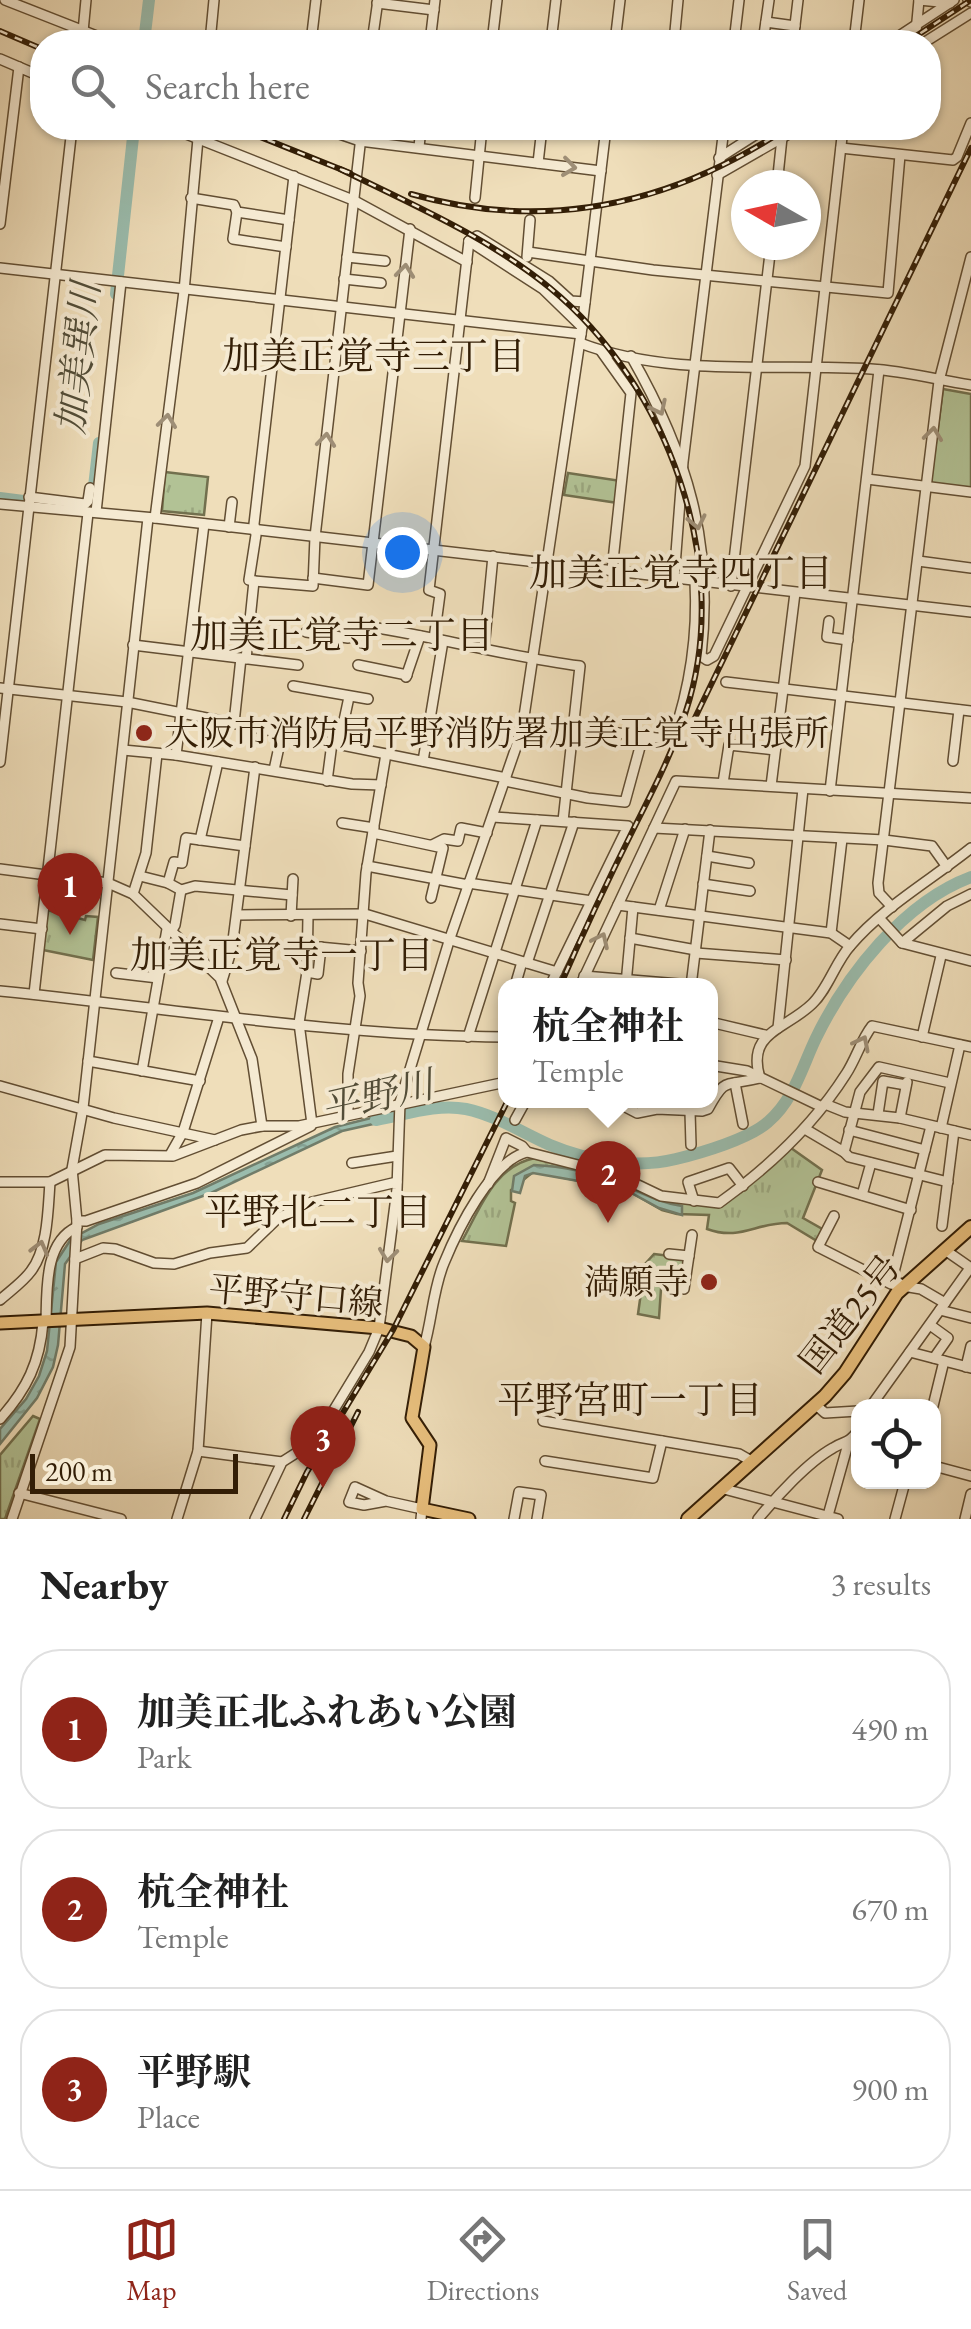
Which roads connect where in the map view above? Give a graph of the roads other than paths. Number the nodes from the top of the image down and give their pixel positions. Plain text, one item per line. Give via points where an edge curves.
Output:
1 (5, 0) edge
2 (86, 0) edge
3 (214, 0) edge
4 (316, 0) edge
5 (496, 0) edge
6 (556, 0) edge
7 (620, 0) edge
8 (678, 0) edge
9 (739, 0) edge
10 (768, 0) edge
11 (798, 0) edge
12 (859, 0) edge
13 (919, 0) edge
14 (378, 2) edge
15 (952, 2) edge
16 (25, 4) edge
17 (435, 5) edge
18 (971, 14) edge
19 (766, 22) junction
20 (795, 26) junction
21 (917, 26) junction
22 (81, 30) edge
23 (83, 30) edge
24 (211, 30) edge
25 (312, 30) edge
26 (374, 30) edge
27 (432, 30) edge
28 (493, 30) edge
29 (552, 30) edge
30 (616, 30) edge
31 (675, 30) edge
32 (735, 30) edge
33 (765, 30) edge
34 (794, 30) edge
35 (855, 30) edge
36 (910, 30) edge
37 (917, 30) edge
38 (941, 32) edge
39 (0, 59) edge
40 (19, 67) junction
41 (30, 71) edge
42 (971, 122) edge
43 (71, 140) edge
44 (197, 140) edge
45 (215, 140) edge
46 (355, 140) edge
47 (419, 140) edge
48 (481, 140) edge
49 (541, 140) edge
50 (604, 140) edge
51 (722, 140) edge
52 (747, 140) edge
53 (779, 140) edge
54 (781, 140) edge
55 (842, 140) edge
56 (360, 142) junction
57 (418, 147) junction
58 (841, 148) junction
59 (479, 155) junction
60 (900, 155) junction
61 (719, 158) junction
62 (538, 163) junction
63 (778, 170) edge
64 (600, 171) junction
65 (717, 175) junction
66 (294, 176) junction
67 (191, 198) junction
68 (475, 198) dead end
69 (353, 200) junction
70 (237, 212) junction
71 (289, 220) junction
72 (530, 220) dead end
73 (0, 224) edge
74 (410, 229) junction
75 (286, 246) junction
76 (528, 252) junction
77 (347, 257) junction
78 (971, 257) edge
79 (590, 260) junction
80 (769, 260) edge
81 (385, 261) dead end
82 (467, 262) junction
83 (0, 268) edge
84 (525, 271) junction
85 (54, 274) junction
86 (708, 274) junction
87 (344, 279) junction
88 (767, 281) junction
89 (118, 282) junction
90 (381, 283) dead end
91 (824, 286) junction
92 (184, 291) junction
93 (280, 300) junction
94 (585, 302) junction
95 (341, 306) junction
96 (401, 313) junction
97 (461, 319) junction
98 (581, 335) junction
99 (600, 351) junction
100 (630, 356) junction
101 (697, 364) junction
102 (759, 366) junction
103 (816, 367) junction
104 (879, 370) junction
105 (939, 380) junction
106 (971, 385) edge
107 (683, 462) junction
108 (867, 479) junction
109 (926, 487) junction
110 (90, 488) dead end
111 (971, 492) edge
112 (29, 502) junction
113 (232, 502) dead end
114 (0, 504) edge
115 (84, 509) junction
116 (152, 518) junction
117 (204, 524) junction
118 (229, 527) junction
119 (255, 530) junction
120 (316, 538) junction
121 (375, 544) junction
122 (434, 550) junction
123 (493, 556) junction
124 (918, 561) junction
125 (549, 564) junction
126 (971, 568) edge
127 (612, 570) junction
128 (314, 578) junction
129 (674, 578) junction
130 (254, 581) junction
131 (700, 582) junction
132 (731, 586) junction
133 (747, 588) junction
134 (795, 594) junction
135 (853, 600) junction
136 (912, 606) junction
137 (971, 612) edge
138 (829, 621) dead end
139 (306, 632) dead end
140 (420, 636) junction
141 (438, 640) junction
142 (848, 640) junction
143 (133, 645) junction
144 (484, 650) junction
145 (188, 652) junction
146 (243, 658) junction
147 (534, 660) junction
148 (298, 665) dead end
149 (358, 665) dead end
150 (726, 682) dead end
151 (293, 686) dead end
152 (4, 688) edge
153 (783, 689) junction
154 (68, 696) junction
155 (841, 696) junction
156 (349, 697) junction
157 (368, 699) dead end
158 (127, 702) junction
159 (900, 703) junction
160 (959, 710) junction
161 (971, 711) edge
162 (180, 713) junction
163 (234, 724) junction
164 (572, 727) junction
165 (282, 733) junction
166 (644, 736) junction
167 (336, 744) junction
168 (123, 750) junction
169 (776, 750) junction
170 (157, 754) junction
171 (386, 754) junction
172 (176, 755) junction
173 (423, 761) junction
174 (953, 761) dead end
175 (0, 762) edge
176 (218, 762) junction
177 (255, 767) junction
178 (274, 770) junction
179 (327, 780) junction
180 (505, 780) junction
181 (723, 783) junction
182 (381, 785) junction
183 (771, 786) junction
184 (803, 788) junction
185 (566, 791) junction
186 (830, 791) junction
187 (890, 794) junction
188 (971, 798) edge
189 (492, 817) junction
190 (537, 820) junction
191 (568, 822) junction
192 (342, 824) dead end
193 (654, 828) junction
194 (685, 829) junction
195 (373, 830) junction
196 (710, 830) junction
197 (487, 833) junction
198 (799, 837) junction
199 (842, 838) junction
200 (200, 840) junction
201 (884, 840) junction
202 (244, 846) junction
203 (432, 846) junction
204 (971, 848) edge
205 (706, 856) junction
206 (748, 863) dead end
207 (367, 866) junction
208 (946, 867) junction
209 (0, 870) edge
210 (48, 876) junction
211 (140, 876) junction
212 (292, 879) dead end
213 (435, 879) junction
214 (168, 882) junction
215 (108, 883) junction
216 (468, 884) junction
217 (703, 884) junction
218 (514, 888) junction
219 (181, 890) junction
220 (238, 891) junction
221 (750, 891) dead end
222 (550, 893) junction
223 (134, 894) junction
224 (971, 894) edge
225 (292, 895) junction
226 (431, 898) dead end
227 (592, 900) junction
228 (618, 905) junction
229 (633, 906) junction
230 (892, 906) junction
231 (659, 910) junction
232 (364, 914) junction
233 (699, 914) junction
234 (236, 915) junction
235 (291, 916) junction
236 (308, 916) junction
237 (881, 921) junction
238 (0, 924) edge
239 (789, 926) junction
240 (42, 928) junction
241 (169, 931) junction
242 (832, 934) junction
243 (450, 938) junction
244 (630, 938) junction
245 (898, 941) junction
246 (308, 946) junction
247 (850, 946) junction
248 (321, 948) junction
249 (361, 952) junction
250 (493, 952) junction
251 (696, 952) junction
252 (941, 956) junction
253 (786, 960) junction
254 (525, 962) junction
255 (971, 962) edge
256 (307, 972) junction
257 (557, 972) junction
258 (116, 974) dead end
259 (158, 978) junction
260 (518, 978) edge
261 (554, 978) edge
262 (583, 978) edge
263 (626, 978) edge
264 (692, 978) edge
265 (222, 981) junction
266 (0, 990) edge
267 (34, 994) junction
268 (94, 1002) junction
269 (153, 1008) junction
270 (218, 1017) junction
271 (236, 1018) junction
272 (299, 1023) junction
273 (718, 1024) edge
274 (778, 1028) junction
275 (352, 1030) junction
276 (766, 1035) junction
277 (421, 1036) junction
278 (468, 1037) junction
279 (498, 1037) edge
280 (922, 1037) junction
281 (960, 1044) junction
282 (971, 1047) edge
283 (88, 1061) junction
284 (718, 1067) edge
285 (142, 1071) junction
286 (909, 1074) junction
287 (760, 1078) junction
288 (200, 1080) junction
289 (498, 1082) edge
290 (950, 1083) junction
291 (735, 1084) junction
292 (906, 1085) junction
293 (0, 1086) edge
294 (718, 1089) edge
295 (399, 1104) junction
296 (824, 1105) junction
297 (83, 1108) junction
298 (522, 1108) edge
299 (649, 1108) edge
300 (708, 1108) edge
301 (690, 1112) junction
302 (853, 1113) junction
303 (348, 1114) junction
304 (878, 1114) junction
305 (900, 1118) junction
306 (515, 1120) dead end
307 (312, 1124) junction
308 (743, 1124) dead end
309 (262, 1126) junction
310 (936, 1127) junction
311 (805, 1129) junction
312 (849, 1130) junction
313 (954, 1131) junction
314 (183, 1132) junction
315 (971, 1134) edge
316 (215, 1140) junction
317 (692, 1145) dead end
318 (925, 1150) junction
319 (527, 1152) junction
320 (844, 1152) junction
321 (170, 1156) junction
322 (398, 1156) junction
323 (352, 1162) dead end
324 (871, 1163) junction
325 (72, 1168) junction
326 (919, 1177) junction
327 (0, 1182) edge
328 (50, 1182) junction
329 (397, 1182) junction
330 (818, 1182) dead end
331 (948, 1182) junction
332 (488, 1184) junction
333 (743, 1186) junction
334 (862, 1195) junction
335 (694, 1201) junction
336 (910, 1210) junction
337 (834, 1216) dead end
338 (77, 1226) junction
339 (942, 1226) dead end
340 (971, 1228) edge
341 (692, 1235) dead end
342 (944, 1250) junction
343 (669, 1254) dead end
344 (689, 1256) junction
345 (76, 1257) junction
346 (970, 1268) edge
347 (904, 1286) junction
348 (684, 1289) dead end
349 (0, 1300) edge
350 (943, 1306) junction
351 (207, 1313) junction
352 (971, 1318) edge
353 (67, 1321) junction
354 (46, 1322) junction
355 (0, 1323) edge
356 (930, 1325) junction
357 (378, 1328) junction
358 (971, 1346) edge
359 (424, 1347) junction
360 (910, 1352) junction
361 (939, 1360) junction
362 (969, 1368) edge
363 (876, 1399) edge
364 (934, 1399) edge
365 (816, 1405) junction
366 (851, 1411) edge
367 (0, 1418) edge
368 (543, 1421) dead end
369 (662, 1441) junction
370 (851, 1445) edge
371 (198, 1451) junction
372 (851, 1452) edge
373 (546, 1460) dead end
374 (282, 1462) junction
375 (754, 1462) junction
376 (941, 1468) edge
377 (971, 1476) edge
378 (724, 1489) junction
379 (902, 1489) edge
380 (19, 1493) junction
381 (971, 1494) edge
382 (386, 1501) dead end
383 (772, 1502) junction
384 (69, 1506) junction
385 (422, 1514) edge
386 (789, 1514) edge
387 (116, 1518) edge
388 (831, 1518) edge
389 (12, 1519) edge
390 (66, 1519) edge
391 (177, 1519) edge
392 (255, 1519) edge
393 (470, 1519) edge
394 (514, 1519) edge
395 (537, 1519) edge
396 (688, 1519) edge
397 (758, 1519) edge
398 (895, 1519) edge
399 (965, 1519) edge

1 - 16 street
2 - 23 street
3 - 24 street
4 - 25 street
5 - 28 street
6 - 29 street
7 - 30 street
8 - 31 street
9 - 32 street
10 - 19 street
11 - 20 street
12 - 35 street
13 - 15 street
13 - 21 street
14 - 17 street
14 - 26 street
15 - 21 street
16 - 22 street
17 - 27 street
18 - 38 street
19 - 20 street
19 - 33 street
20 - 34 street
21 - 36 street
21 - 37 street
39 - 40 street
40 - 41 street
40 - 73 street
42 - 60 street via 953,160
43 - 85 street
44 - 67 street
45 - 66 street
46 - 56 street
47 - 57 street
48 - 59 street
49 - 62 street
50 - 64 street
51 - 61 street
52 - 61 street
53 - 65 street
54 - 63 street
55 - 58 street
56 - 57 street
56 - 69 street
57 - 59 street
58 - 60 street
58 - 91 street
59 - 62 street
59 - 68 street
60 - 91 street via 888,293
61 - 65 street
62 -> 64 street
64 - 79 street
65 - 86 street
66 - 69 street
66 - 71 street
67 - 70 street via 234,205
67 - 92 street
69 - 74 street
69 - 77 street
70 - 71 street
70 - 75 street via 233,239
71 - 75 street
72 - 76 street
74 - 82 street
96 -> 74 street
75 - 93 street
76 - 79 street
76 - 84 street
77 - 81 street
77 - 87 street
78 - 105 street
79 - 86 street
79 - 94 street
80 - 88 street
82 - 84 street via 469,241 477,236
82 - 97 street
83 - 85 street
84 - 94 street via 571,301
84 - 98 street
85 - 89 street
85 - 112 street
86 - 88 street
86 - 101 street
87 - 90 street
87 - 95 street
88 - 91 street
88 - 102 street
89 - 92 street
89 - 115 street
91 - 103 street
92 - 93 street
116 -> 92 street
93 - 95 street
93 - 119 street
94 - 98 street
95 - 96 street
120 -> 95 street
96 - 97 street
96 - 121 street
97 - 98 street
97 - 122 street
98 - 99 street
98 - 125 street
99 - 100 street
99 - 127 street via 631,393
100 - 101 street
100 -> 107 street
101 - 102 street
101 - 107 street
102 - 103 street
102 - 132 street
103 - 104 street
103 - 133 street via 804,466
104 - 105 street
104 - 108 street
105 - 106 street
109 -> 105 street
107 - 129 street
107 -> 131 street via 700,528
108 - 109 street
108 - 135 street
109 - 111 street
109 - 124 street
110 - 115 street
112 - 114 street
112 - 115 street
112 - 152 street
113 - 118 street
115 - 116 street
115 - 154 street
116 - 117 street
116 - 143 street
117 - 118 street
117 - 145 street
118 - 119 street
119 - 120 street
119 - 130 street via 249,580
120 - 121 street
120 - 128 street
121 - 122 street
121 - 128 street via 368,585
122 - 123 street
122 - 141 street via 430,590 440,594
123 - 125 street
123 - 144 street
124 - 126 street
124 - 136 street
125 - 127 street
125 - 147 street
127 - 129 street
128 - 130 street via 313,586
129 - 131 street
130 - 146 street
131 - 132 street
131 - 133 street via 701,656 708,660
131 - 166 street via 683,709 672,740
132 - 133 street
133 - 134 street
134 - 135 street
134 - 153 street
135 - 136 street
135 - 142 street
136 - 137 street
136 - 159 street
138 - 142 street via 826,642
139 - 140 street via 348,638 351,624
140 - 141 street
140 - 149 street via 406,676
141 - 144 street
141 - 173 street
142 - 155 street
143 - 145 street
143 - 158 street
144 - 147 street
145 - 146 street
145 - 162 street
146 - 148 street
146 - 163 street
147 - 164 street via 580,666
147 - 180 street
150 - 153 street
151 - 156 street
152 - 154 street
152 - 175 street
153 - 155 street
153 - 169 street
154 - 158 street
154 - 210 street
155 - 159 street
155 - 186 street
156 - 157 street
156 - 167 street
158 - 162 street
158 - 168 street
159 - 160 street
159 - 187 street
160 - 161 street
160 - 174 street
162 - 163 street
162 - 172 street
163 - 165 street
164 - 166 street
164 - 185 street
165 - 167 street
165 - 178 street
166 - 185 street via 625,802
167 - 171 street
167 - 179 street
168 - 170 street
168 - 215 street
169 - 181 street via 728,745
169 - 183 street
170 - 172 street
170 - 211 street
171 - 173 street
171 - 182 street
172 - 176 street
173 - 180 street
176 - 177 street
176 - 200 street
177 - 178 street
177 - 202 street
178 - 179 street
179 - 182 street
180 - 185 street
180 - 189 street
181 - 183 street
181 - 193 street via 676,781
182 - 195 street
183 - 184 street
184 - 186 street
184 - 198 street
185 - 191 street
186 - 187 street
187 - 188 street
187 - 201 street
189 - 190 street
189 - 197 street
190 - 191 street
190 - 218 street
191 - 222 street
191 - 227 street via 628,826
192 - 195 street
193 - 194 street
193 - 228 street
194 - 196 street
194 - 231 street
195 - 203 street
195 - 207 street
196 - 198 street
196 - 205 street
197 - 203 street via 462,828 458,841 444,838
197 - 216 street
198 - 199 street
198 - 239 street
199 - 201 street
199 - 242 street
200 - 202 street
200 - 214 street via 186,838 182,863 174,862
201 - 208 street via 932,846
201 - 230 street via 879,892
202 - 220 street
203 - 213 street via 443,848
204 - 208 street
205 - 206 street
205 - 217 street
207 - 213 street
207 - 232 street
208 - 230 street
209 - 210 street
210 - 215 street
210 - 240 street
211 - 214 street
211 - 223 street
212 - 225 street
213 - 216 street
213 - 226 street
214 - 219 street
215 - 223 street
215 - 268 street
216 - 218 street
216 - 243 street
217 - 221 street
217 - 233 street
218 - 222 street
218 - 250 street
219 - 220 street
219 - 241 street via 176,925
220 - 225 street
220 - 234 street
222 - 227 street
222 - 254 street
223 - 241 street
224 - 245 street
225 - 235 street
227 - 257 street
228 - 229 street
262 -> 228 street
229 - 231 street
229 - 244 street
230 - 237 street
231 - 233 street
232 - 236 street
232 - 243 street
232 - 249 street
233 - 239 street
233 - 251 street
234 - 235 street
234 - 265 street
235 - 236 street
236 - 246 street
237 - 245 street
237 - 247 street
238 - 240 street
239 - 242 street
239 - 253 street
240 - 267 street
241 - 259 street
241 - 265 street
242 - 247 street
243 - 250 street
243 - 277 street
244 - 251 street
244 - 263 street
245 - 252 street
246 - 248 street
246 - 256 street
247 - 274 street via 814,1003
248 - 249 street
248 - 256 street via 318,974
249 - 275 street
250 - 254 street
250 - 278 street
251 - 253 street
251 - 264 street
252 - 255 street
252 - 280 street
253 - 274 street
254 - 257 street
254 - 260 street
256 - 272 street
257 - 261 street
258 - 259 street
259 - 269 street
265 - 271 street
266 - 267 street
267 - 268 street
268 - 269 street
268 - 283 street
269 - 270 street
269 - 285 street
270 - 271 street
270 - 288 street
271 - 272 street
271 - 309 street via 252,1059
272 - 275 street
272 - 307 street
273 - 276 street
274 - 276 street
275 - 277 street
275 - 303 street
276 - 287 street via 755,1062
277 - 278 street
277 - 295 street
278 - 279 street
280 - 281 street
296 -> 280 street via 872,1026
281 - 282 street
281 - 290 street
283 - 285 street
283 - 297 street
284 - 287 street
285 - 288 street
286 - 290 street
286 - 292 street
286 - 302 street via 878,1067
287 - 291 street
287 - 296 street
288 - 314 street
289 - 295 street
290 - 310 street
291 - 294 street
291 - 308 street
292 - 304 street via 883,1081
292 - 305 street
293 - 297 street
295 - 303 street
295 - 322 street
296 - 302 street
296 - 311 street
297 - 314 street
297 - 325 street
298 - 306 street
299 - 301 street
300 - 301 street
301 - 317 street
302 - 304 street
302 - 312 street
303 - 307 street
304 - 305 street
305 - 310 street
307 - 309 street
307 - 338 street via 201,1182
309 - 316 street
310 - 313 street
310 - 318 street
311 - 320 street
311 - 333 street
312 - 318 street
312 - 320 street
313 - 315 street
313 - 331 street
314 - 316 street
314 - 321 street
316 - 321 street
318 - 326 street
319 - 332 street
319 - 332 street via 506,1138
319 - 335 street
320 - 324 street
321 - 325 street via 105,1155
322 - 323 street
322 - 329 street
324 - 326 street
324 - 334 street
325 - 328 street
325 - 338 street
326 - 331 street
326 - 336 street
327 - 328 street
349 -> 328 street via 37,1262
329 - 345 street via 308,1202 247,1248 174,1264 103,1248
329 -> 357 street
330 - 334 street
331 - 339 street
332 - 359 street via 444,1264
333 - 335 street via 719,1203
333 - 335 street via 729,1168 688,1182
334 - 336 street
336 - 347 street via 894,1275
337 - 347 street via 819,1248
338 - 345 street
338 - 354 street via 51,1261
340 - 342 highway, 国道25号
341 - 344 street
342 - 346 street
342 - 347 highway, 国道25号
343 - 344 street
344 - 348 street
345 - 353 street
346 - 350 street
347 - 350 street via 921,1289
347 - 365 highway, 国道25号
350 - 352 street
350 - 356 street
351 - 353 main road, 平野守口線
351 - 357 main road, 平野守口線
351 - 371 street
353 - 354 main road, 平野守口線
353 - 380 street via 73,1328 67,1364
354 - 355 main road, 平野守口線
354 - 367 street via 31,1378
356 - 360 street
356 - 361 street via 948,1338
357 - 359 main road, 平野守口線 via 411,1336
357 - 374 street via 315,1441
358 - 362 street
359 - 385 main road, 平野守口線 via 412,1418 430,1445
360 - 361 street
360 - 363 street
361 - 362 street
361 - 364 street
365 - 366 street via 825,1413
365 - 375 highway, 国道25号
368 - 369 street
369 - 373 street via 652,1478
369 - 375 street
370 - 383 street via 834,1446
371 - 374 street
371 - 391 street
372 - 388 street
374 - 392 street
375 - 378 highway, 国道25号
376 - 377 street
378 - 383 street
378 - 396 highway, 国道25号
379 - 398 street
380 - 384 street
380 - 389 street
381 - 399 street
382 - 385 street
383 - 386 street
383 - 397 street
384 - 387 street
384 - 390 street
385 - 393 main road
386 - 388 street
394 - 395 street via 519,1492 542,1495

